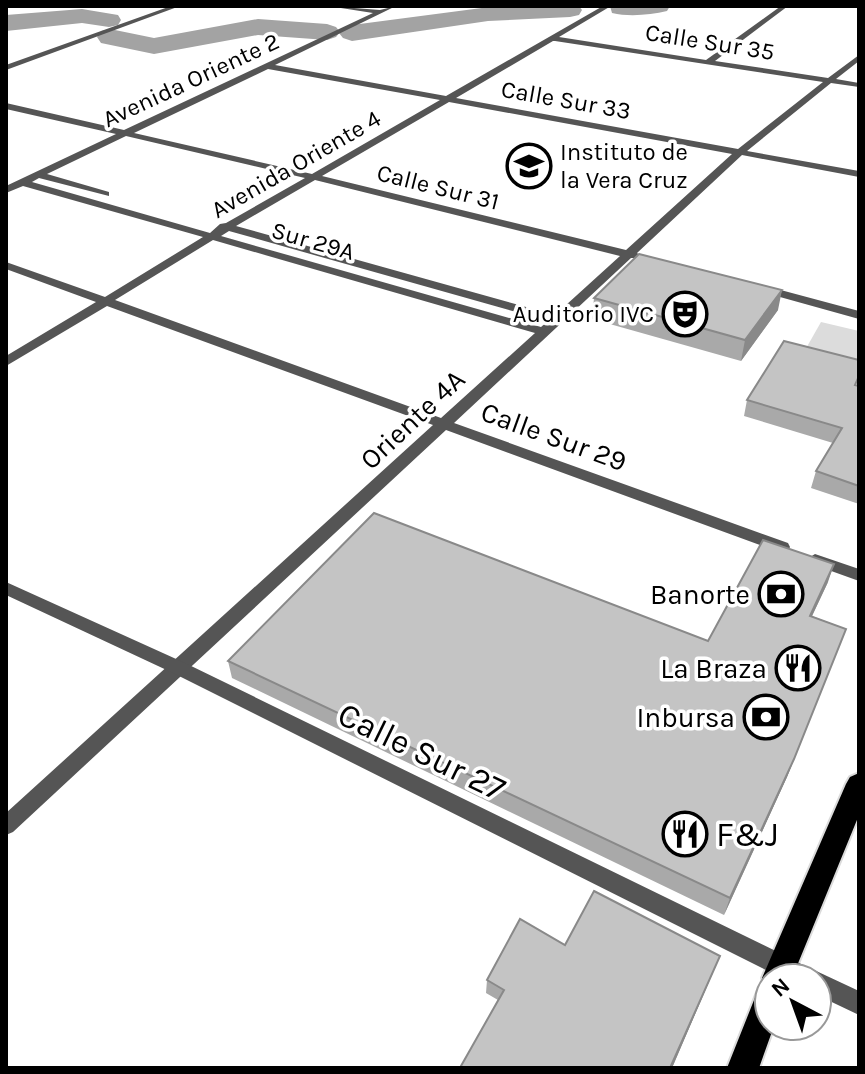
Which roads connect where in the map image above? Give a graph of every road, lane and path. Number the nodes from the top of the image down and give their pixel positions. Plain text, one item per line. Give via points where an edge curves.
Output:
1 (177, 6) edge
2 (331, 6) edge
3 (393, 6) edge
4 (608, 6) edge
5 (785, 6) edge
6 (381, 12) junction
7 (555, 39) junction
8 (859, 57) edge
9 (708, 62) junction
10 (266, 66) junction
11 (6, 68) edge
12 (831, 81) junction
13 (859, 85) edge
14 (448, 99) junction
15 (6, 106) edge
16 (123, 134) junction
17 (741, 151) junction
18 (859, 174) edge
19 (38, 175) junction
20 (314, 177) junction
21 (22, 182) junction
22 (6, 190) edge
23 (227, 227) junction
24 (214, 235) junction
25 (627, 254) junction
26 (643, 258) edge
27 (6, 265) edge
28 (751, 286) edge
29 (110, 301) junction
30 (859, 315) edge
31 (558, 320) junction
32 (545, 332) junction
33 (6, 362) edge
34 (445, 424) junction
35 (859, 575) edge
36 (6, 588) edge
37 (179, 668) junction
38 (859, 784) edge
39 (6, 826) edge
40 (764, 962) edge
41 (792, 962) edge
42 (833, 991) edge
43 (859, 1003) edge
44 (753, 1042) edge
45 (743, 1068) edge

1 - 11 street
2 - 6 street
3 - 6 street, Avenida Oriente 2
4 - 7 street, Avenida Oriente 4
5 - 9 street
6 - 10 street, Avenida Oriente 2
7 - 9 street, Calle Sur 35
7 - 14 street, Avenida Oriente 4
8 - 12 street, Oriente 4A
9 - 12 street, Calle Sur 35
10 - 14 street, Calle Sur 33
10 - 16 street, Avenida Oriente 2
12 - 13 street, Calle Sur 35
12 - 17 street, Oriente 4A
14 - 17 street, Calle Sur 33
14 - 20 street, Avenida Oriente 4
15 - 16 street, Calle Sur 31
16 - 19 street, Avenida Oriente 2
16 - 20 street, Calle Sur 31
17 - 18 street, Calle Sur 33
17 - 25 street, Oriente 4A
19 - 21 street, Avenida Oriente 2
19 - 23 street, Sur 29A
20 - 23 street, Avenida Oriente 4
20 - 25 street, Calle Sur 31
21 - 22 street, Avenida Oriente 2
21 - 24 street, Sur 29A
23 - 24 street, Avenida Oriente 4
23 - 31 street, Sur 29A
24 - 29 street, Avenida Oriente 4
24 - 32 street, Sur 29A
25 - 26 street, Calle Sur 31
25 - 31 street, Oriente 4A
27 - 29 street, Calle Sur 29
28 - 30 street
29 - 33 street, Avenida Oriente 4
29 - 34 street, Calle Sur 29
31 - 32 street, Oriente 4A
32 - 34 street, Oriente 4A
34 - 35 street, Calle Sur 29
34 - 37 street, Oriente 4A
36 - 37 street, Calle Sur 27
37 - 39 street, Oriente 4A
37 - 40 street, Calle Sur 27
38 - 41 main road
42 - 43 street
44 - 45 main road

